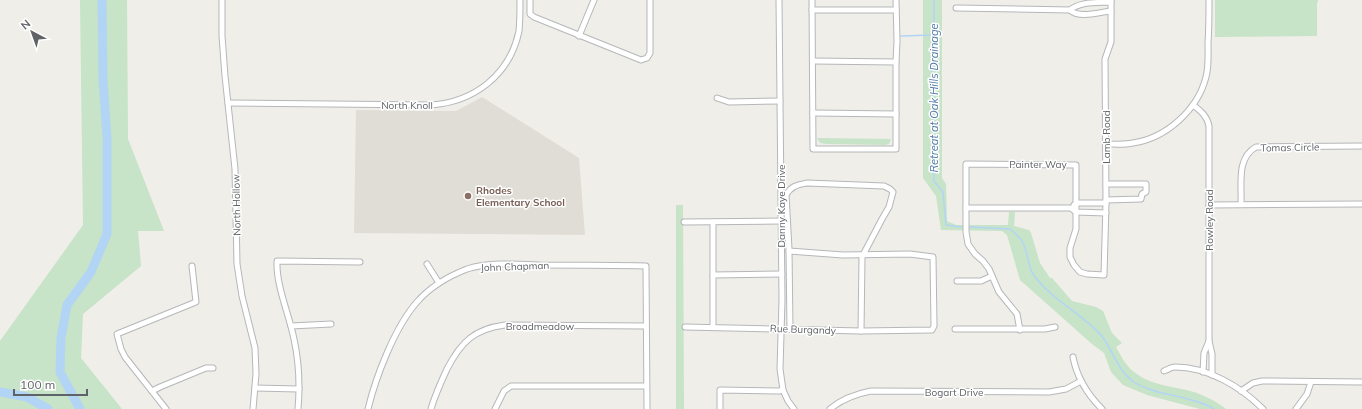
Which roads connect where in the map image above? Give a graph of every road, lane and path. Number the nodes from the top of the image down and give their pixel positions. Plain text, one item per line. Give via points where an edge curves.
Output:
1 (222, 0) edge
2 (520, 0) edge
3 (530, 0) edge
4 (594, 0) edge
5 (650, 0) edge
6 (779, 0) edge
7 (812, 0) edge
8 (896, 0) edge
9 (1209, 0) edge
10 (1111, 1) edge
11 (956, 8) dead end
12 (812, 10) junction
13 (896, 10) junction
14 (1070, 10) junction
15 (1111, 11) junction
16 (579, 36) junction
17 (813, 61) junction
18 (896, 62) junction
19 (717, 98) dead end
20 (780, 101) junction
21 (228, 104) junction
22 (1194, 105) junction
23 (813, 113) junction
24 (896, 114) junction
25 (1106, 144) junction
26 (1362, 146) edge
27 (1106, 184) junction
28 (1106, 201) junction
29 (1077, 203) junction
30 (1242, 204) junction
31 (1362, 204) edge
32 (1209, 205) junction
33 (966, 208) junction
34 (1071, 208) junction
35 (1076, 212) junction
36 (1106, 213) junction
37 (781, 221) junction
38 (684, 222) dead end
39 (713, 222) junction
40 (781, 248) junction
41 (789, 251) junction
42 (864, 254) junction
43 (781, 255) junction
44 (360, 262) dead end
45 (426, 264) dead end
46 (192, 266) dead end
47 (782, 274) junction
48 (713, 275) junction
49 (1104, 275) joint
50 (992, 276) junction
51 (957, 281) dead end
52 (439, 283) junction
53 (331, 324) dead end
54 (291, 326) junction
55 (646, 326) junction
56 (713, 326) junction
57 (685, 327) dead end
58 (1055, 327) dead end
59 (781, 328) junction
60 (790, 329) junction
61 (955, 329) dead end
62 (1020, 330) junction
63 (861, 331) junction
64 (1209, 341) junction
65 (1073, 357) dead end
66 (213, 368) dead end
67 (1164, 371) dead end
68 (1203, 372) junction
69 (1212, 375) junction
70 (1081, 381) junction
71 (1311, 382) junction
72 (1362, 382) edge
73 (646, 386) junction
74 (255, 388) junction
75 (299, 389) junction
76 (783, 390) junction
77 (152, 391) junction
78 (1241, 391) junction
79 (166, 409) edge
80 (253, 409) edge
81 (298, 409) edge
82 (368, 409) edge
83 (431, 409) edge
84 (495, 409) edge
85 (647, 409) edge
86 (720, 409) edge
87 (794, 409) edge
88 (830, 409) edge
89 (1102, 409) edge
90 (1263, 409) edge
91 (1296, 409) edge

1 - 21 street, North Hollow via 222,36
2 - 21 street, North Knoll via 520,22 516,42 503,67 482,88 457,101 431,105
3 - 16 street via 532,16
4 - 16 street
5 - 16 street via 650,53 644,60 638,60
6 - 20 street, Danny Kaye Drive
7 - 12 street
8 - 13 street
9 - 22 street via 1207,76
10 - 14 street via 1081,4
10 - 15 street, Lamb Road
11 - 14 street
12 - 13 street
12 - 17 street
13 - 18 street
14 - 15 street via 1080,15
15 - 25 street, Lamb Road via 1111,42 1105,59
17 - 18 street
17 - 23 street
18 - 24 street
19 - 20 street via 729,102
20 - 37 street, Danny Kaye Drive
21 - 74 street, North Hollow via 236,176 237,264 255,348
22 - 25 street via 1176,123 1152,138 1134,143
22 - 32 street, Rowley Road via 1208,119
23 - 24 street
23 - 24 street via 813,149 896,149
25 - 27 street, Lamb Road
26 - 30 street, Tomas Circle via 1256,148 1247,154 1243,162
27 - 28 street, Lamb Road
27 - 28 street via 1146,184 1146,192 1142,194 1142,199
28 - 29 street
28 - 36 street, Lamb Road
29 - 33 street, Painter Way via 1076,165 966,164
29 - 34 street
29 - 35 street, Painter Way
30 - 31 street
30 - 32 street
32 - 64 street, Rowley Road
33 - 34 street
33 - 50 street, Painter Way via 968,244 975,254 985,259
34 - 35 street
35 - 36 street
35 - 49 street, Painter Way via 1076,229 1070,257 1080,272
36 - 49 street, Lamb Road
37 - 39 street
37 - 40 street, Danny Kaye Drive
38 - 39 street
39 - 48 street
40 - 41 street
40 - 43 street, Danny Kaye Drive
41 - 42 street
41 - 42 street via 786,195 795,185 807,183 884,186 893,192 889,207
41 - 43 street
41 - 60 street
42 - 63 street
42 - 63 street, Rue Burgandy via 933,257 934,326 932,330
43 - 47 street, Danny Kaye Drive
44 - 54 street via 277,261 277,275
45 - 52 street
46 - 77 street via 196,302 117,334 125,357
47 - 48 street
47 - 59 street, Danny Kaye Drive
48 - 56 street
50 - 51 street via 981,280
50 - 62 street, Painter Way via 999,292 1016,314
52 - 55 street, John Chapman via 467,269 490,265 646,266
52 - 82 street, John Chapman via 416,303 402,324 382,366
53 - 54 street
54 - 75 street
55 - 73 street
55 - 83 street, Broadmeadow via 505,325 484,330 468,340 455,354
56 - 57 street, Rue Burgandy
56 - 59 street, Rue Burgandy
58 - 62 street
59 - 60 street, Rue Burgandy
59 - 76 street, Danny Kaye Drive via 780,369
60 - 63 street, Rue Burgandy
61 - 62 street
64 - 68 street, Rowley Road via 1204,353
64 - 69 street, Rowley Road
65 - 70 street
66 - 77 street via 206,368
67 - 68 street via 1174,367
68 - 69 street
69 - 78 street
70 - 88 street, Bogart Drive via 1066,389 1049,392 871,391 850,396
70 - 89 street
71 - 72 street
71 - 78 street via 1262,381 1253,383
71 - 91 street via 1308,394
73 - 84 street via 515,385 506,388
73 - 85 street
74 - 75 street
74 - 80 street, North Hollow
75 - 81 street
76 - 86 street via 720,390
76 - 87 street, Danny Kaye Drive
77 - 79 street
78 - 90 street

